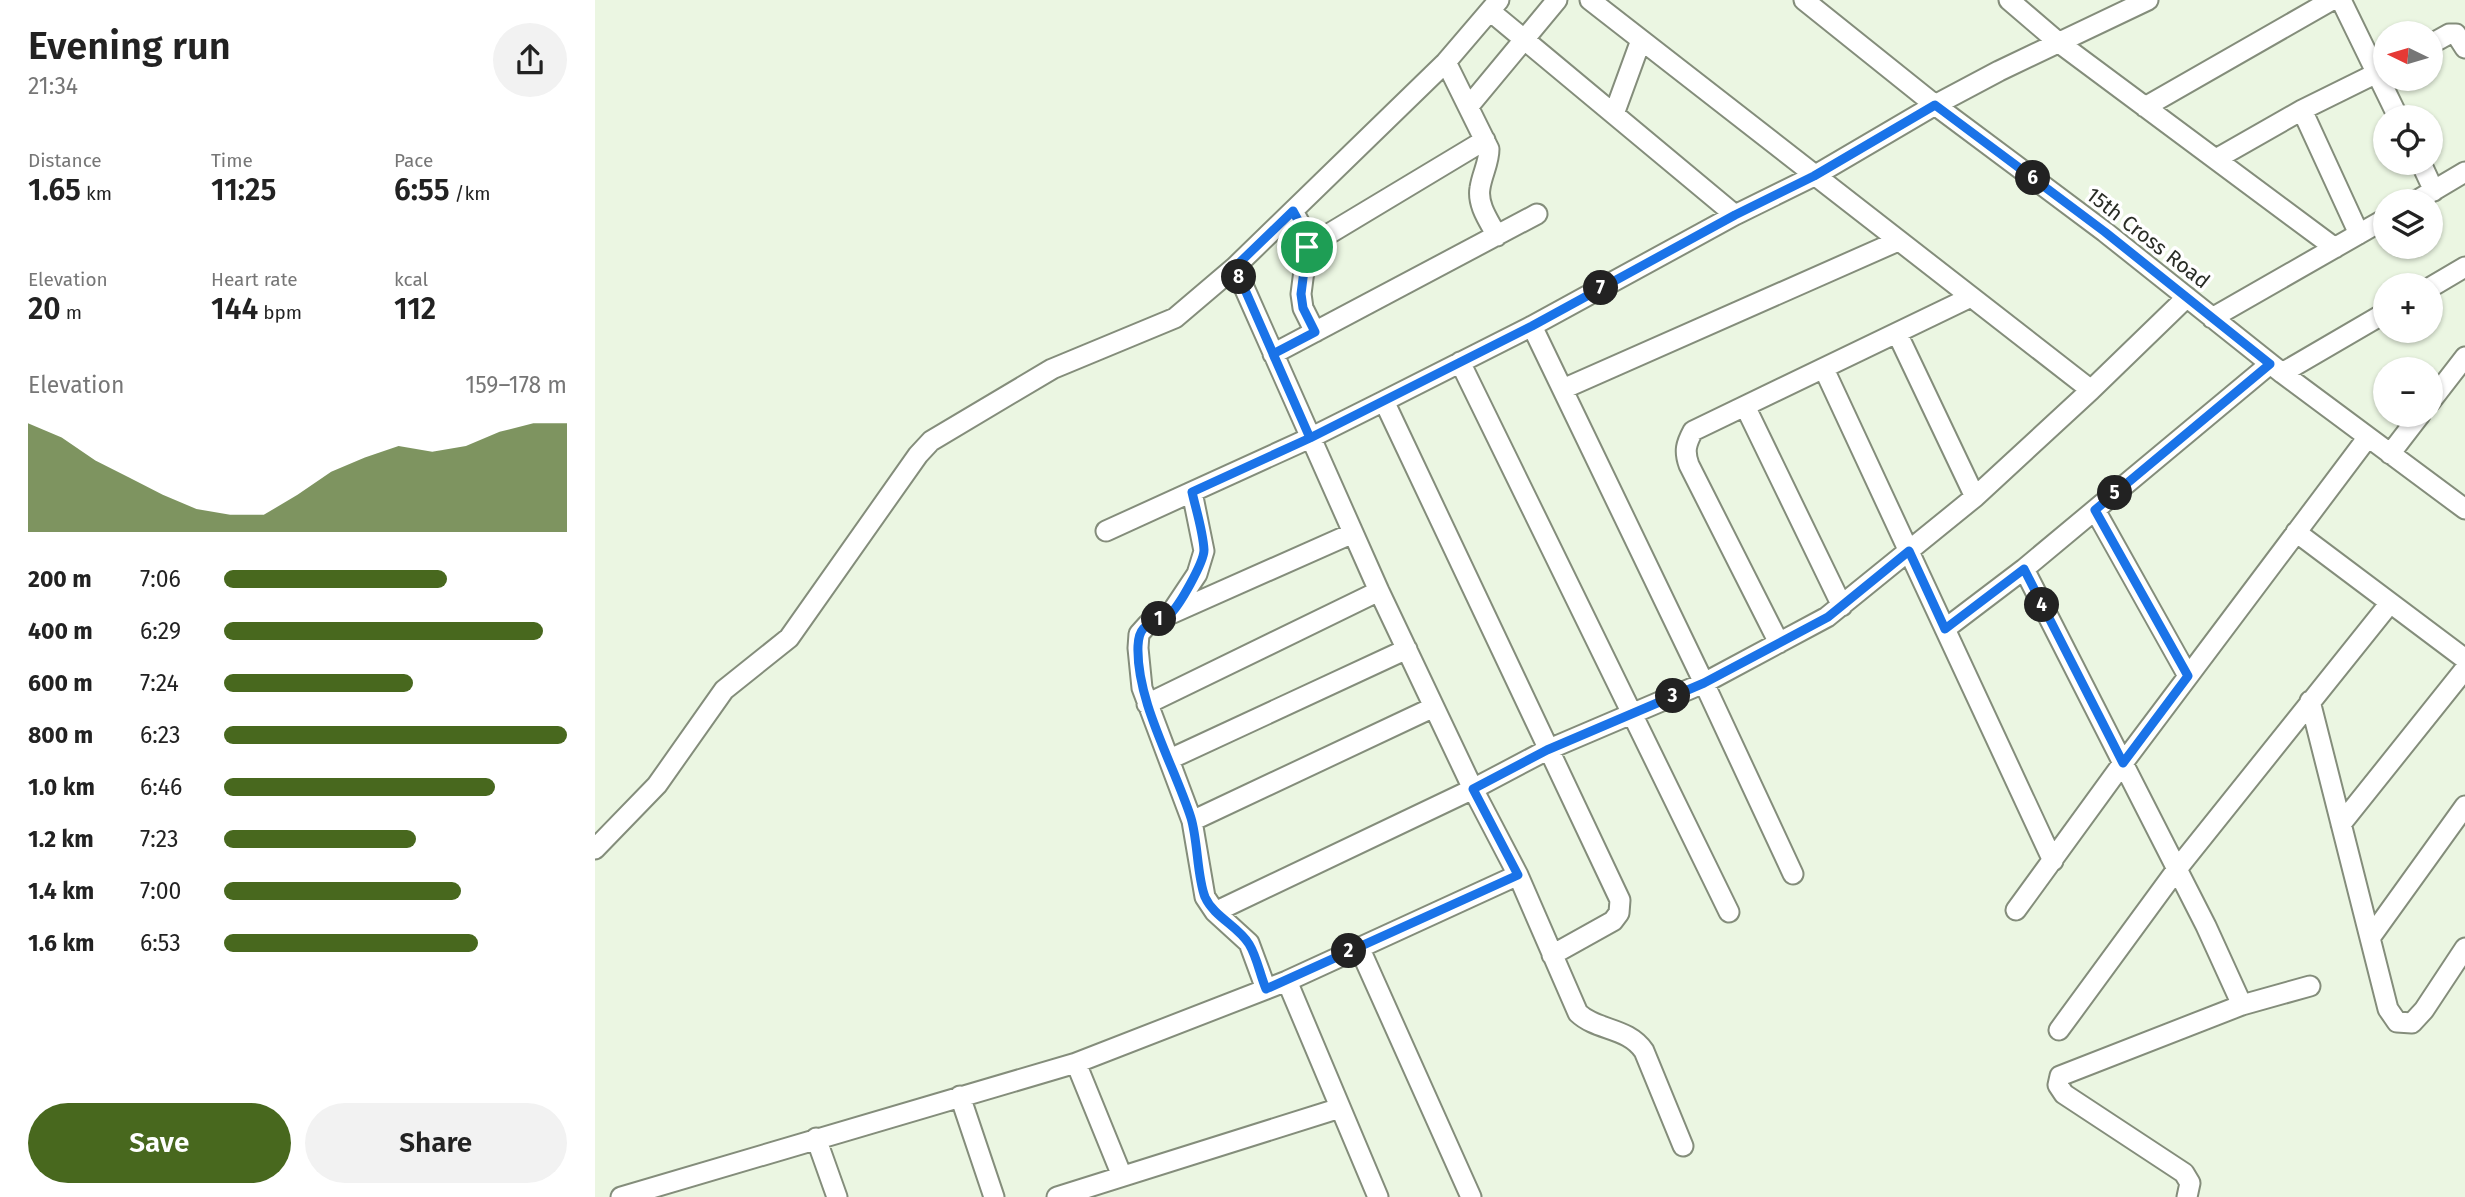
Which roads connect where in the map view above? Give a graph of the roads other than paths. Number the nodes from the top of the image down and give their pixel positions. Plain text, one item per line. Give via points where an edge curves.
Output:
1 (1557, 0) edge
2 (1590, 0) edge
3 (1804, 0) edge
4 (2009, 0) edge
5 (2148, 0) edge
6 (2332, 0) edge
7 (2341, 0) edge
8 (1494, 6) edge
9 (2443, 37) edge
10 (2462, 37) edge
11 (1524, 40) junction
12 (1641, 40) junction
13 (2058, 42) junction
14 (2373, 57) edge
15 (1446, 62) junction
16 (2373, 75) edge
17 (1935, 105) junction
18 (1469, 106) junction
19 (2145, 107) junction
20 (2302, 110) junction
21 (1614, 114) junction
22 (1485, 140) junction
23 (2215, 159) junction
24 (2465, 172) edge
25 (1814, 176) junction
26 (2437, 189) edge
27 (1293, 211) junction
28 (1537, 215) dead end
29 (1735, 215) junction
30 (2373, 226) edge
31 (2359, 234) junction
32 (1497, 236) junction
33 (1898, 241) junction
34 (1307, 247) junction
35 (2335, 248) junction
36 (1235, 267) junction
37 (2465, 267) edge
38 (2443, 280) edge
39 (1971, 297) junction
40 (2187, 297) junction
41 (2212, 318) junction
42 (2373, 319) edge
43 (1532, 326) junction
44 (1315, 332) junction
45 (1897, 333) junction
46 (1273, 354) junction
47 (2465, 357) edge
48 (1459, 362) junction
49 (1824, 369) junction
50 (2276, 369) junction
51 (2443, 385) edge
52 (1563, 389) junction
53 (2091, 390) junction
54 (1384, 401) junction
55 (1745, 406) junction
56 (2411, 427) edge
57 (2368, 437) junction
58 (1310, 438) junction
59 (2390, 454) junction
60 (1192, 492) junction
61 (1975, 497) junction
62 (2465, 509) edge
63 (2095, 510) junction
64 (1106, 531) dead end
65 (2296, 532) junction
66 (1353, 533) junction
67 (1909, 551) junction
68 (2024, 569) junction
69 (1379, 592) junction
70 (2390, 603) junction
71 (1842, 606) junction
72 (1170, 614) junction
73 (1945, 629) junction
74 (1779, 643) junction
75 (1407, 649) junction
76 (2465, 659) edge
77 (2465, 669) edge
78 (2188, 676) junction
79 (1704, 683) junction
80 (2310, 701) junction
81 (1147, 704) junction
82 (1434, 707) junction
83 (1631, 714) junction
84 (1547, 750) junction
85 (1170, 759) junction
86 (2123, 763) junction
87 (1473, 789) junction
88 (2465, 806) edge
89 (1192, 821) junction
90 (2341, 824) junction
91 (595, 849) edge
92 (2053, 861) junction
93 (2177, 869) junction
94 (1793, 874) dead end
95 (1518, 875) junction
96 (2016, 910) dead end
97 (1215, 912) junction
98 (1729, 912) dead end
99 (2370, 938) junction
100 (1359, 947) junction
101 (2465, 948) edge
102 (1552, 955) junction
103 (1287, 981) junction
104 (2310, 986) dead end
105 (1266, 989) junction
106 (2242, 1004) junction
107 (2059, 1030) dead end
108 (1076, 1063) junction
109 (960, 1096) junction
110 (1340, 1108) junction
111 (816, 1138) junction
112 (1683, 1146) dead end
113 (1122, 1176) junction
114 (621, 1197) edge
115 (837, 1197) edge
116 (994, 1197) edge
117 (1057, 1197) edge
118 (1378, 1197) edge
119 (1471, 1197) edge
120 (2187, 1197) edge

1 - 11 street
2 - 12 street
3 - 17 street, 15th Cross Road
4 - 13 street
5 - 13 street
6 - 19 street
7 - 14 street
8 - 11 street
8 - 15 street
9 - 10 street
11 - 18 street
11 - 21 street
12 - 21 street
12 - 25 street
13 - 17 street
13 - 19 street
15 - 18 street
15 - 27 street
16 - 20 street
17 - 25 street
17 - 40 street, 15th Cross Road
18 - 22 street
19 - 23 street
20 - 23 street
20 - 31 street
21 - 29 street
22 - 32 street via 1489,161 1479,189 1481,205
22 - 34 street
23 - 35 street
24 - 26 street
25 - 29 street
25 - 33 street
27 - 34 street
27 - 36 street
28 - 32 street
29 - 43 street
30 - 31 street
31 - 35 street
32 - 44 street
33 - 39 street
33 - 52 street
34 - 44 street via 1301,294
35 - 41 street
36 - 46 street
36 - 91 street via 1175,318 1052,369 931,441 789,638 724,690 657,785
37 - 38 street
39 - 45 street
39 - 53 street
40 - 41 street, 15th Cross Road
40 - 53 street
41 - 50 street, 15th Cross Road
42 - 50 street
43 - 48 street
43 - 52 street
44 - 46 street
45 - 49 street
45 - 61 street
46 - 58 street
47 - 51 street
48 - 54 street
48 - 83 street
49 - 55 street
49 - 67 street
50 - 57 street, 15th Cross Road
50 - 63 street
52 - 79 street
53 - 61 street
54 - 58 street
54 - 84 street
55 - 71 street
55 - 74 street via 1693,431 1685,453
56 - 59 street
57 - 59 street, 15th Cross Road
57 - 65 street
58 - 60 street
58 - 66 street
59 - 62 street, 15th Cross Road
60 - 64 street
60 - 72 street via 1204,551 1196,574
61 - 67 street
63 - 68 street
63 - 78 street
65 - 70 street
65 - 78 street
66 - 69 street
66 - 72 street
67 - 71 street
67 - 73 street
68 - 73 street
68 - 86 street
69 - 75 street
69 - 81 street
70 - 76 street
70 - 80 street
71 - 74 street
72 - 81 street via 1148,624 1139,634
73 - 92 street
74 - 79 street
75 - 82 street
75 - 85 street
77 - 90 street
78 - 86 street
79 - 83 street
79 - 94 street
80 - 90 street
80 - 93 street
81 - 85 street
82 - 87 street
82 - 89 street
83 - 84 street
83 - 98 street
84 - 87 street
84 - 102 street via 1620,900 1613,921
85 - 89 street
86 - 92 street
86 - 93 street
87 - 95 street
87 - 97 street
88 - 99 street
89 - 97 street via 1205,897
90 - 99 street
92 - 96 street
93 - 106 street
93 - 107 street
95 - 100 street
95 - 102 street
97 - 105 street via 1249,943
99 - 101 street via 2388,1009 2397,1022 2412,1023 2424,1010
100 - 103 street
100 - 119 street
102 - 112 street via 1578,1013 1586,1021 1638,1042
103 - 105 street
103 - 110 street
104 - 106 street
105 - 108 street
106 - 120 street via 2060,1076 2058,1085 2064,1094 2184,1174 2190,1183
108 - 109 street
108 - 113 street
109 - 111 street
109 - 116 street
110 - 113 street
110 - 118 street
111 - 114 street
111 - 115 street
113 - 117 street

